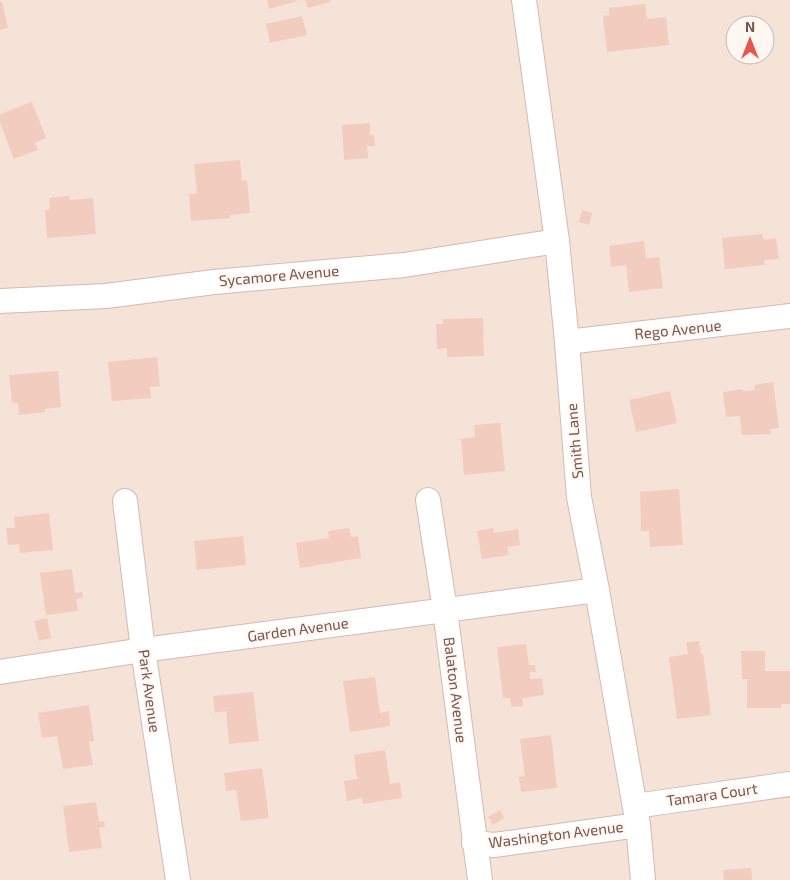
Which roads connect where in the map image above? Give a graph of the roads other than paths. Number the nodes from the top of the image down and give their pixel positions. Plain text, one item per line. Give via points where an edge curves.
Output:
1 (524, 0) edge
2 (557, 241) junction
3 (0, 301) edge
4 (790, 316) edge
5 (567, 342) junction
6 (428, 500) dead end
7 (125, 501) dead end
8 (597, 590) junction
9 (445, 610) junction
10 (143, 650) junction
11 (0, 672) edge
12 (790, 784) edge
13 (636, 815) junction
14 (474, 843) junction
15 (178, 880) edge
16 (480, 880) edge
17 (642, 880) edge

1 - 2 street, Smith Lane
2 - 3 street, Sycamore Avenue via 404,264 106,296
2 - 5 street, Smith Lane
4 - 5 street, Rego Avenue
5 - 8 street, Smith Lane via 579,497
6 - 9 street, Balaton Avenue
7 - 10 street, Park Avenue
8 - 9 street, Garden Avenue
8 - 13 street, Smith Lane
9 - 10 street, Garden Avenue
9 - 14 street, Balaton Avenue
10 - 11 street, Garden Avenue
10 - 15 street, Park Avenue
12 - 13 street, Tamara Court
13 - 14 street, Washington Avenue via 494,845
13 - 17 street, Smith Lane
14 - 16 street, Balaton Avenue

